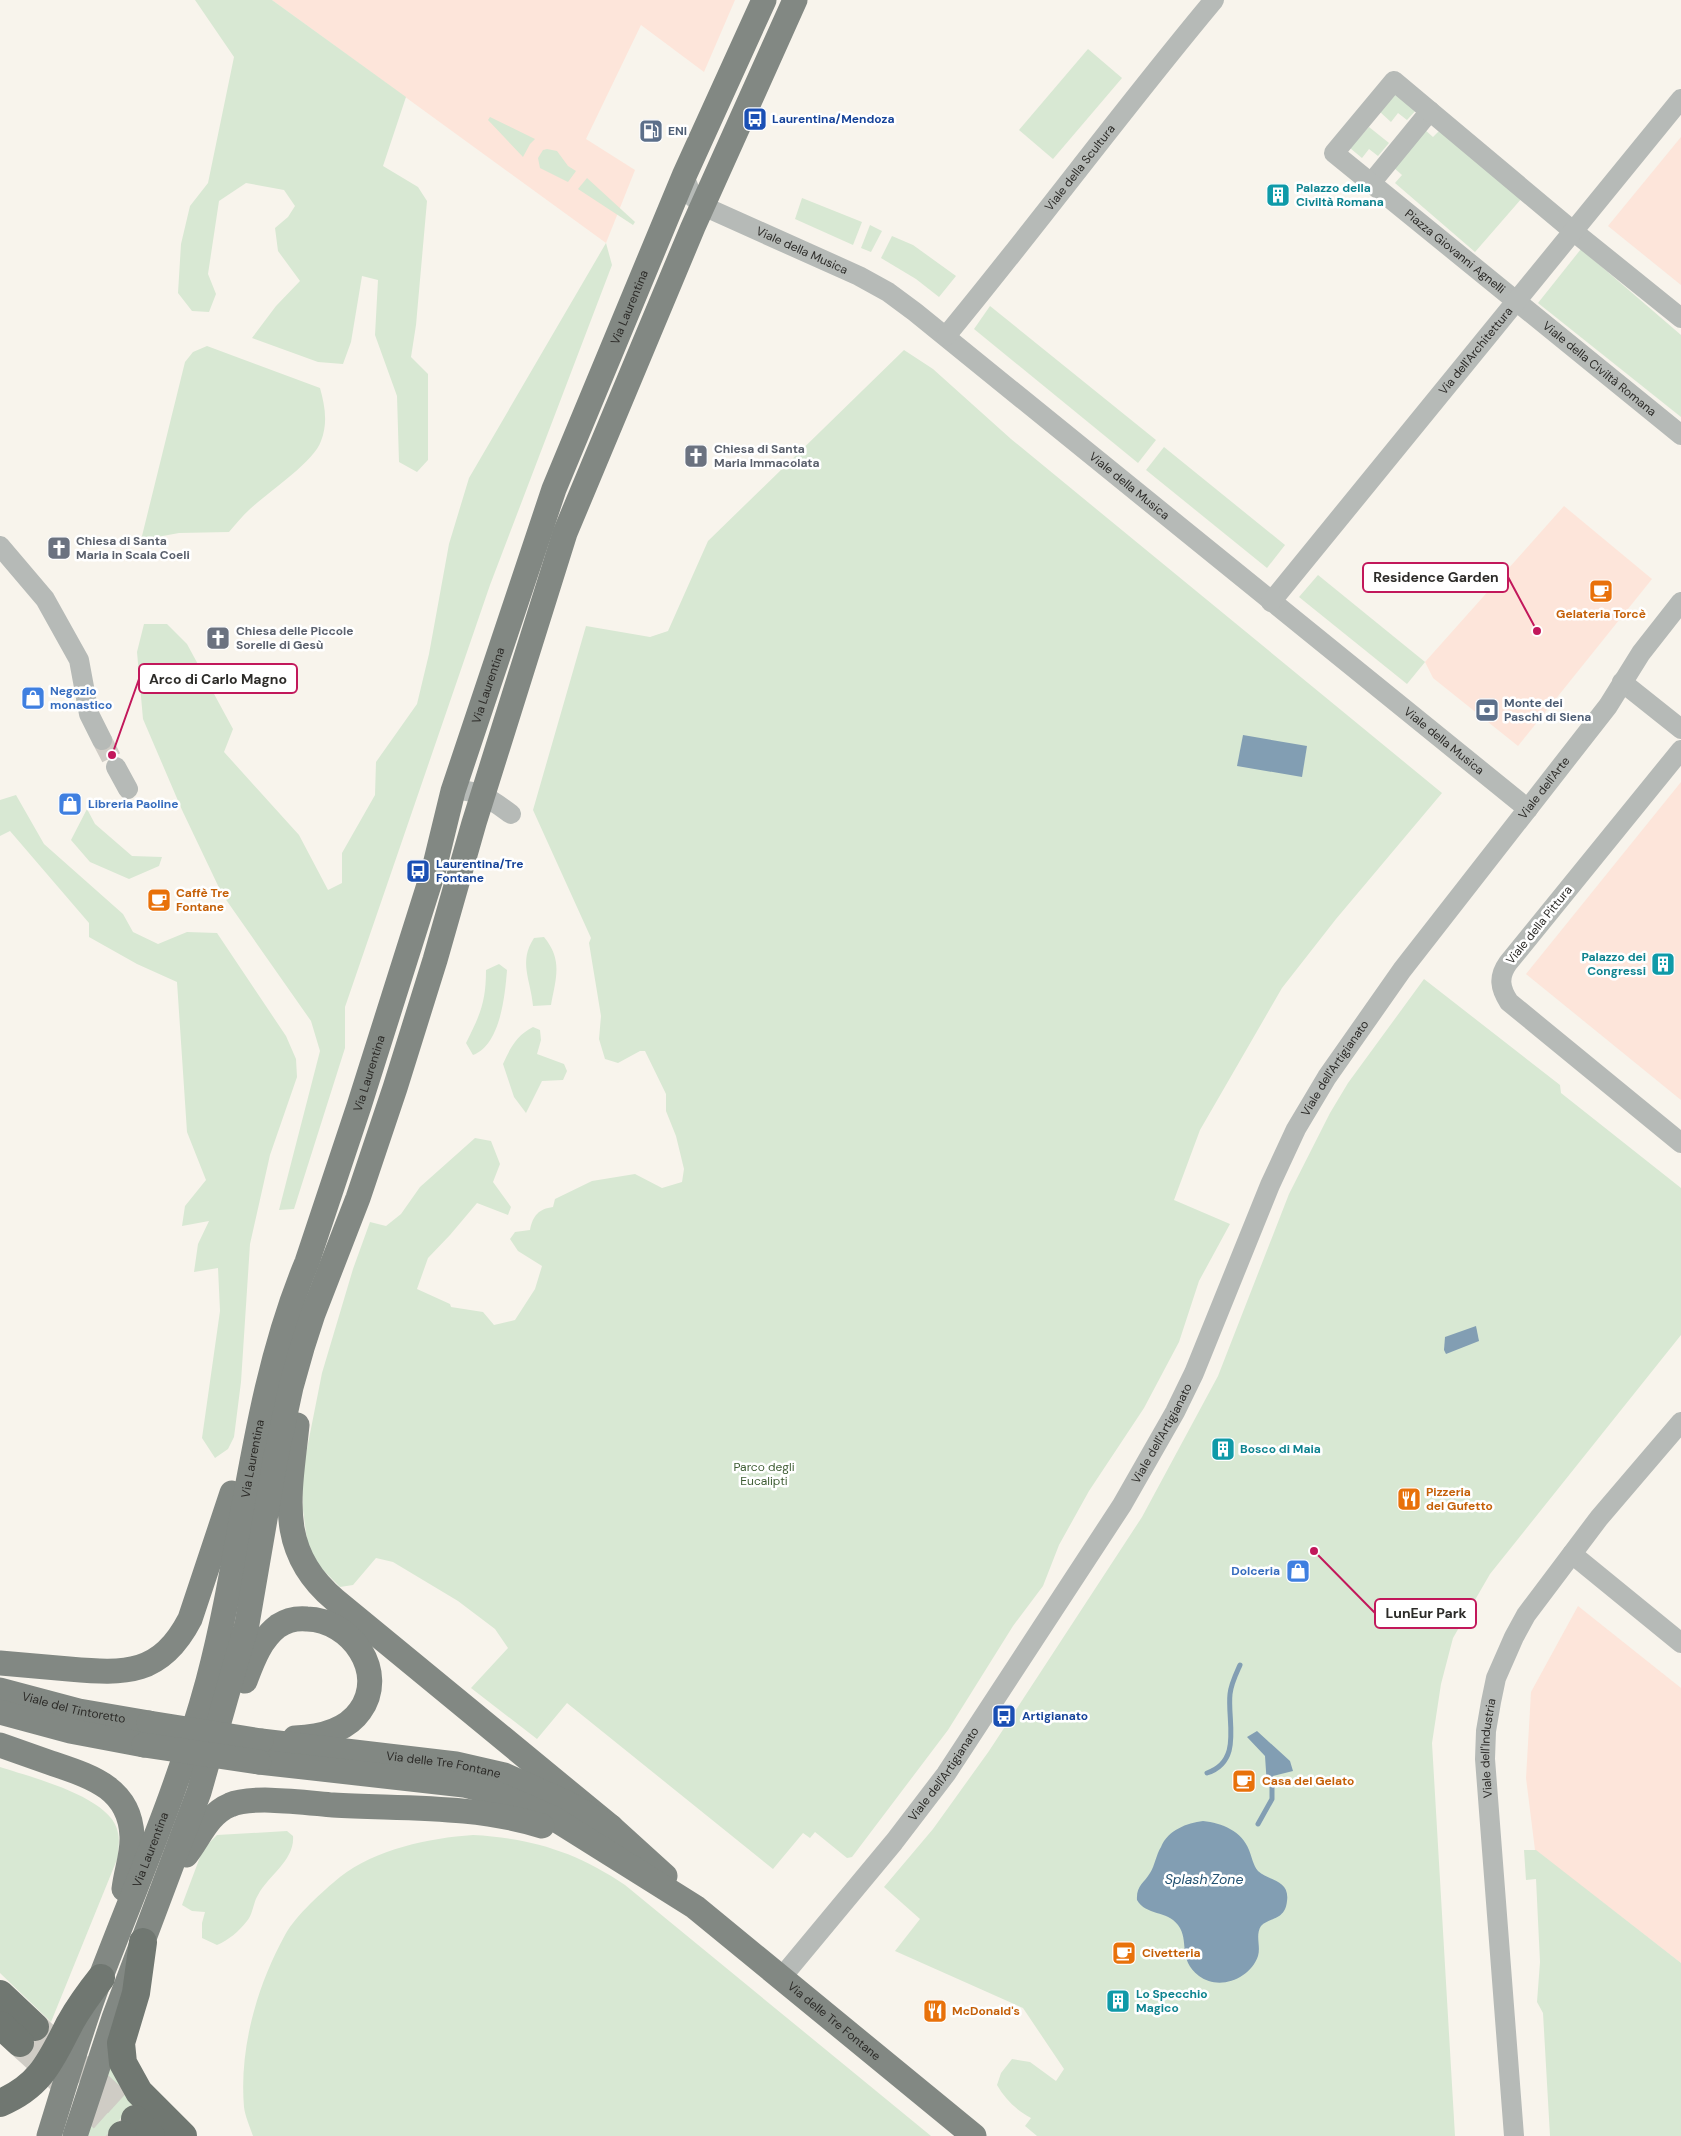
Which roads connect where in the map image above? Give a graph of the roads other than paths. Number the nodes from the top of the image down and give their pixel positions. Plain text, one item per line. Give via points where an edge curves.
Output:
1 (764, 0) edge
2 (795, 0) edge
3 (1214, 0) edge
4 (752, 29) junction
5 (777, 41) junction
6 (1681, 99) edge
7 (1430, 111) junction
8 (684, 176) junction
9 (1371, 183) junction
10 (703, 206) junction
11 (1573, 231) junction
12 (1516, 302) junction
13 (1681, 318) edge
14 (946, 336) junction
15 (1681, 435) edge
16 (0, 546) edge
17 (1271, 602) junction
18 (1681, 602) edge
19 (1622, 682) junction
20 (1681, 729) edge
21 (102, 740) tunnel mouth
22 (1681, 750) edge
23 (116, 767) tunnel mouth
24 (128, 788) dead end
25 (453, 790) junction
26 (482, 795) junction
27 (1528, 809) junction
28 (512, 814) dead end
29 (1402, 970) joint
30 (1681, 1143) edge
31 (302, 1348) junction
32 (265, 1393) junction
33 (1681, 1422) edge
34 (1572, 1554) junction
35 (1681, 1643) edge
36 (0, 1663) edge
37 (0, 1690) edge
38 (0, 1712) edge
39 (146, 1734) junction
40 (0, 1745) edge
41 (260, 1752) junction
42 (200, 1792) junction
43 (611, 1827) junction
44 (607, 1852) junction
45 (168, 1876) junction
46 (695, 1907) junction
47 (124, 1919) junction
48 (143, 1942) junction
49 (100, 1978) junction
50 (781, 1978) junction
51 (0, 1994) edge
52 (0, 2025) edge
53 (0, 2103) edge
54 (49, 2136) edge
55 (75, 2136) edge
56 (183, 2136) edge
57 (974, 2136) edge
58 (1514, 2136) edge

1 - 4 main road, Via Laurentina
2 - 5 main road, Via Laurentina
3 - 14 street, Viale della Scultura
4 - 5 street
4 - 8 main road, Via Laurentina
5 - 10 main road, Via Laurentina
6 - 11 street, Via dell'Architettura
7 - 9 street
7 - 9 street, Piazza Giovanni Agnelli via 1394,80 1334,153
7 - 11 street, Piazza Giovanni Agnelli
8 - 10 street via 692,196
8 - 25 main road, Via Laurentina via 554,489
9 - 12 street, Piazza Giovanni Agnelli
10 - 14 street, Viale della Musica via 866,280 888,292
10 - 26 main road, Via Laurentina via 568,526
11 - 12 street, Via dell'Architettura
11 - 13 street
12 - 15 street, Viale della Civiltà Romana
12 - 17 street, Via dell'Architettura
14 - 17 street, Viale della Musica
16 - 21 street via 45,599 79,660 89,714
17 - 27 street, Viale della Musica
18 - 19 street, Viale dell'Arte
19 - 20 street
19 - 27 street, Viale dell'Arte via 1608,706
22 - 30 street, Viale della Pittura via 1508,963 1501,981 1509,1002
23 - 24 street
25 - 26 street
25 - 32 main road, Via Laurentina via 434,869
26 - 28 street
26 - 31 main road, Via Laurentina via 395,1088
27 - 29 street, Viale dell'Arte
29 - 50 street, Viale dell'Artigianato via 1296,1128 1270,1184 1200,1361 1122,1505 946,1774
31 - 42 main road, Via Laurentina via 276,1461 247,1624
31 - 43 main road via 291,1512 293,1541 304,1566 327,1594
32 - 36 main road via 194,1610 172,1647 153,1662 126,1671 102,1672
32 - 47 main road, Via Laurentina via 208,1680 182,1764
33 - 34 street, Viale dell'Industria
34 - 35 street
34 - 58 street, Viale dell'Industria via 1514,1636 1496,1678 1486,1731 1485,1759
37 - 39 main road, Viale del Tintoretto via 72,1709
38 - 39 main road, Viale del Tintoretto via 77,1733
39 - 41 main road, Via delle Tre Fontane, bridge
40 - 47 main road via 87,1775 108,1787 120,1799 132,1835 123,1894
41 - 42 main road via 327,1733 344,1726 360,1713 368,1695 369,1675 364,1654 341,1629 304,1618 289,1620 268,1636 253,1660
41 - 43 main road, Via delle Tre Fontane via 431,1760 479,1768 540,1790
41 - 44 main road, Via delle Tre Fontane via 480,1789 552,1818
42 - 45 main road, Via Laurentina
43 - 46 main road, Via delle Tre Fontane via 658,1868
44 - 45 main road via 549,1828 503,1816 272,1801 242,1802 227,1806 212,1818
44 - 46 main road, Via delle Tre Fontane
45 - 48 main road, Via Laurentina
46 - 50 main road, Via delle Tre Fontane
47 - 49 main road, Via Laurentina
48 - 55 main road, Via Laurentina
48 - 56 highway via 136,1992 121,2043 123,2063 139,2092
49 - 53 highway via 79,2007 54,2057 41,2075 24,2090
49 - 54 main road, Via Laurentina
50 - 57 main road, Via delle Tre Fontane
51 - 52 highway via 27,2035

